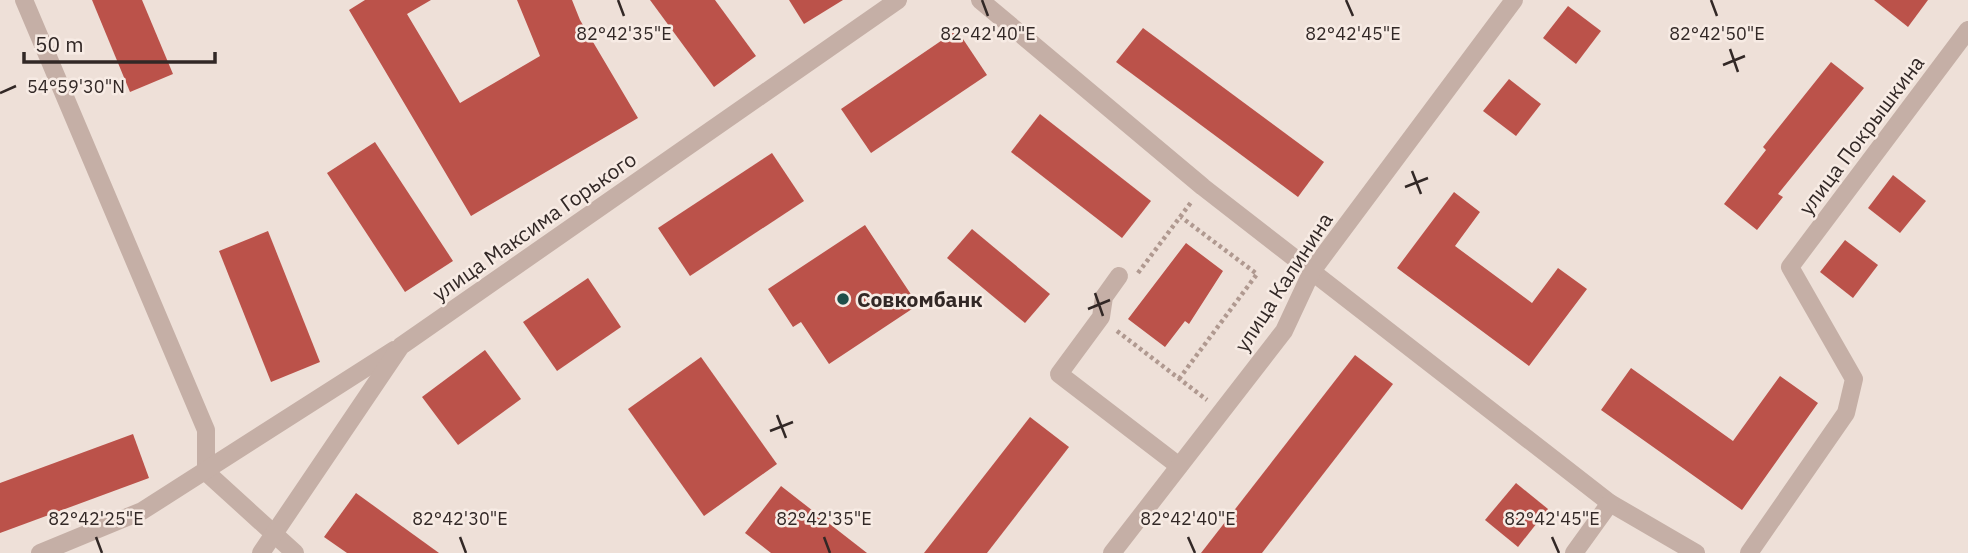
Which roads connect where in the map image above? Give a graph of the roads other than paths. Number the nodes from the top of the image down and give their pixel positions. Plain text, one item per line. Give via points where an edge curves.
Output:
1 (24, 0) edge
2 (898, 0) edge
3 (980, 0) edge
4 (1514, 0) edge
5 (1968, 30) edge
6 (1312, 271) junction
7 (1127, 276) road end
8 (401, 346) junction
9 (1179, 466) junction
10 (206, 472) junction
11 (1610, 503) junction
12 (274, 537) junction
13 (40, 553) edge
14 (261, 553) edge
15 (295, 553) edge
16 (1112, 553) edge
17 (1574, 553) edge
18 (1696, 553) edge
19 (1749, 553) edge

1 - 10 street via 206,430
2 - 8 street, улица Максима Горького
3 - 6 street via 1203,187
4 - 6 street, улица Калинина
5 - 19 street, улица Покрышкина via 1790,267 1854,379 1846,413
6 - 9 street, улица Калинина via 1284,331
6 - 11 street
7 - 9 street via 1104,296 1101,317 1059,374
8 - 10 street
8 - 12 street, улица Максима Горького
9 - 16 street, улица Калинина
10 - 12 street
10 - 13 street via 142,512
11 - 17 street
11 - 18 street
12 - 14 street, улица Максима Горького
12 - 15 street

